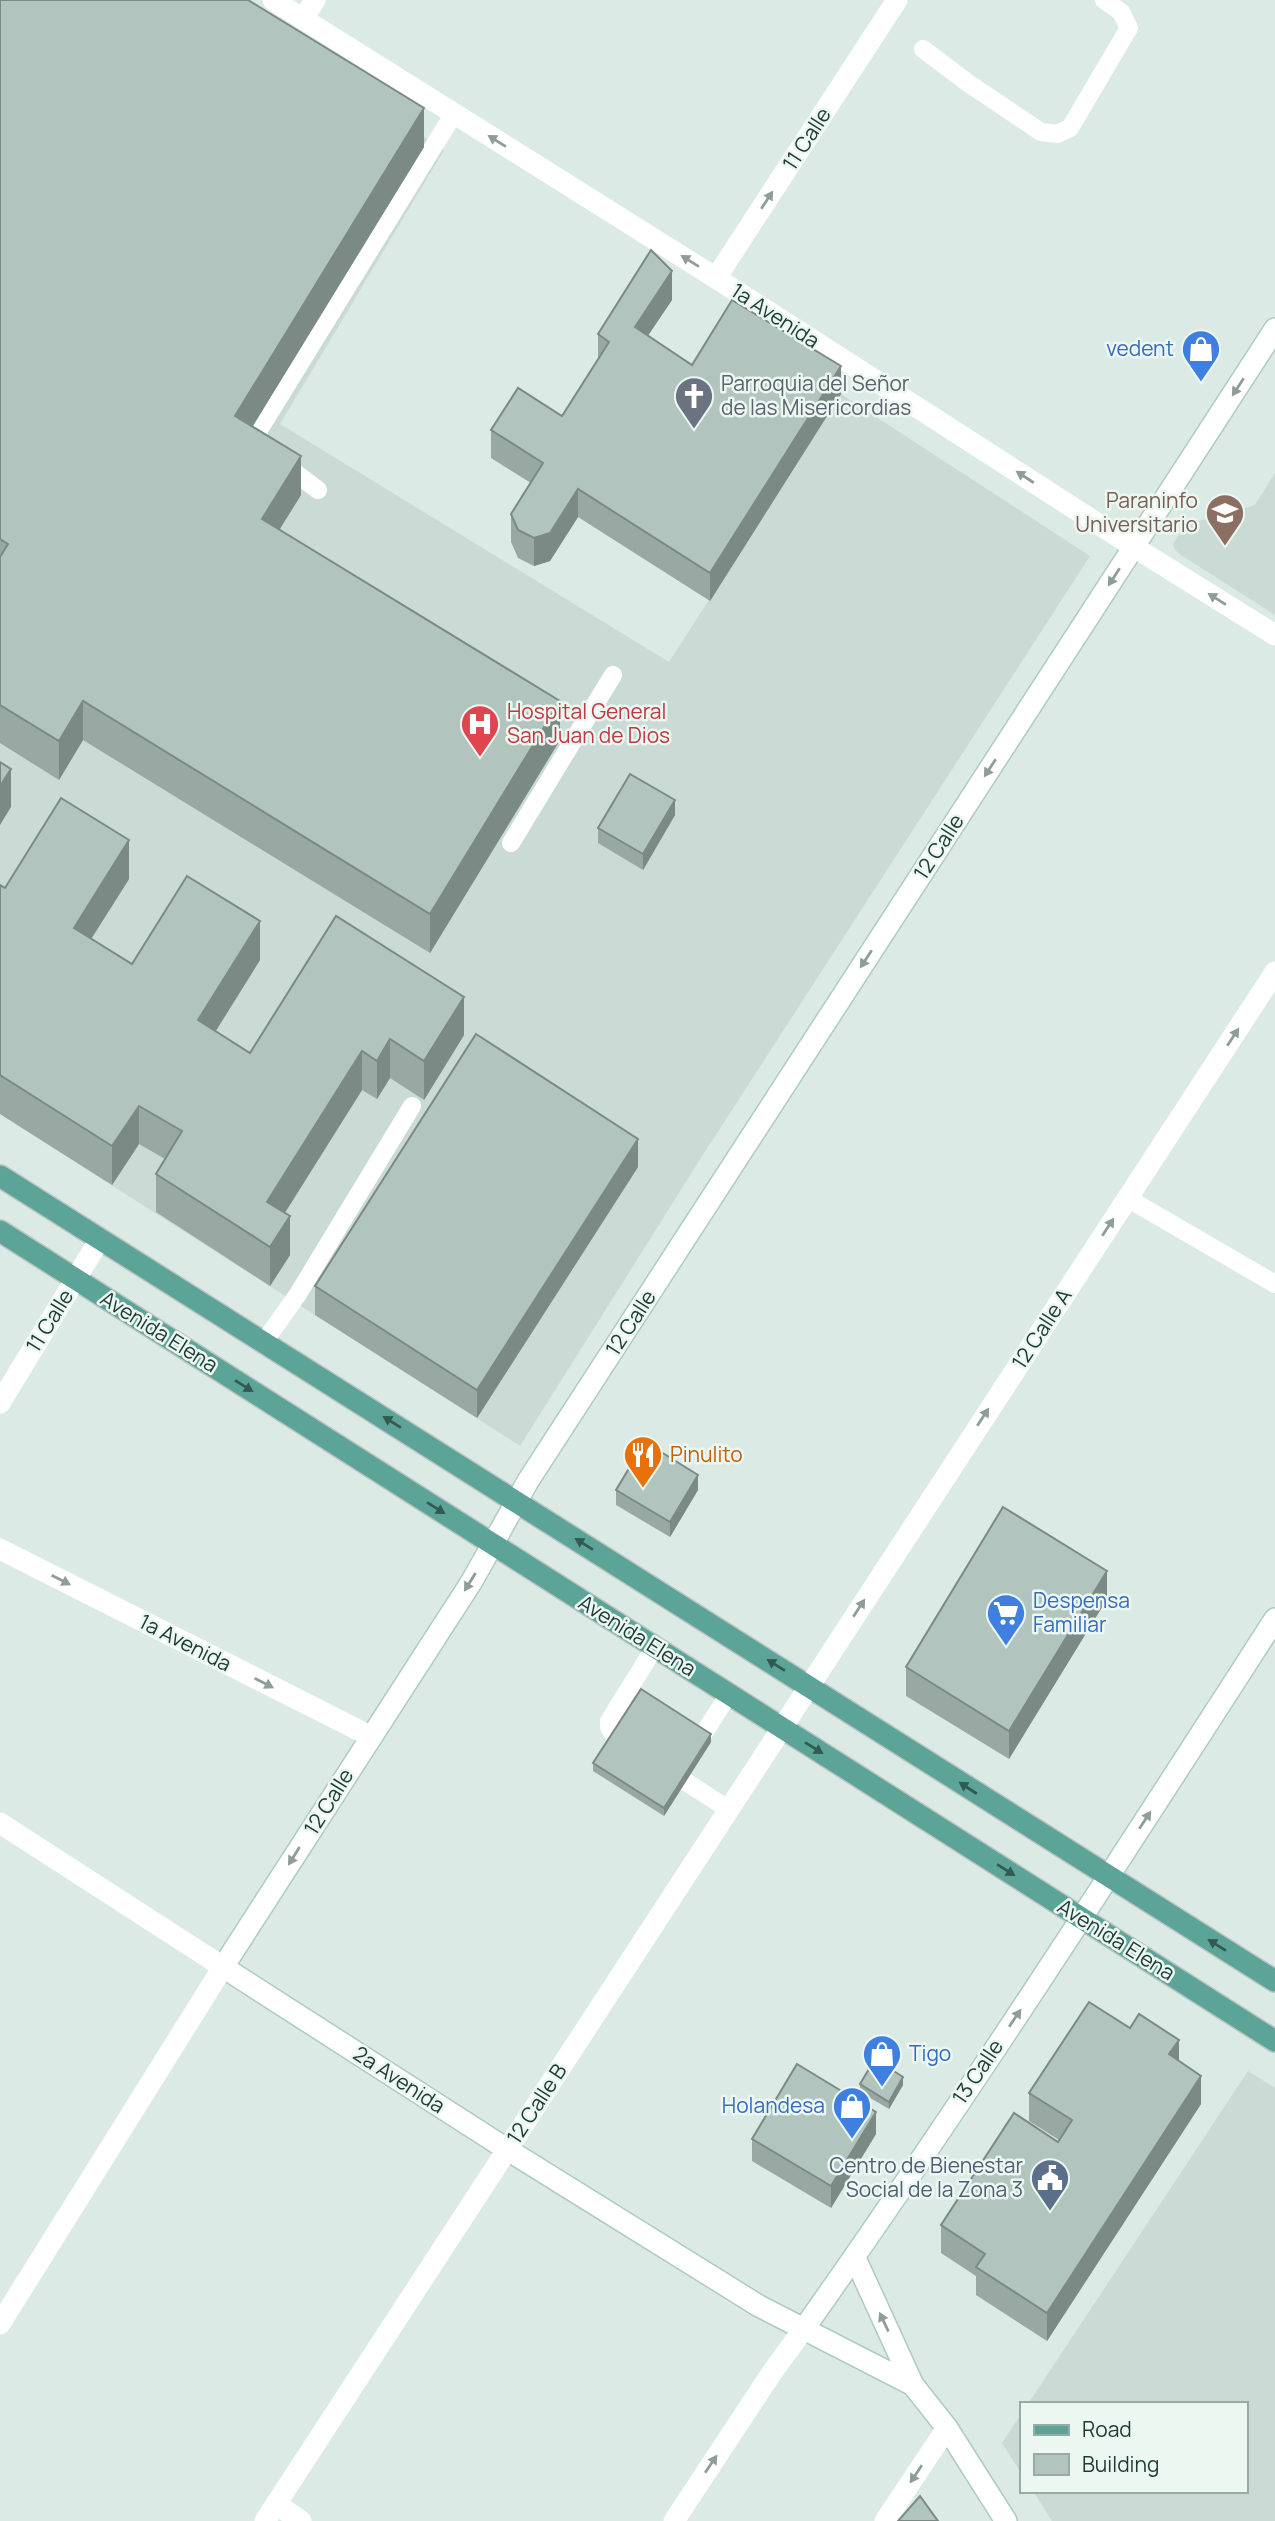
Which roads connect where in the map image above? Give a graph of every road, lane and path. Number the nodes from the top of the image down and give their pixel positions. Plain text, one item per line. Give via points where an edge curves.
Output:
1 (273, 0) edge
2 (315, 0) edge
3 (897, 0) edge
4 (1104, 0) edge
5 (303, 19) junction
6 (923, 49) dead end
7 (453, 115) junction
8 (716, 278) junction
9 (1275, 329) edge
10 (318, 490) dead end
11 (1134, 547) junction
12 (1275, 635) edge
13 (613, 675) dead end
14 (511, 843) dead end
15 (1275, 972) edge
16 (412, 1106) dead end
17 (0, 1176) edge
18 (1127, 1198) junction
19 (0, 1231) edge
20 (100, 1239) junction
21 (76, 1279) junction
22 (1275, 1284) edge
23 (264, 1342) junction
24 (0, 1403) edge
25 (515, 1501) junction
26 (492, 1544) junction
27 (0, 1549) edge
28 (1275, 1619) edge
29 (655, 1647) junction
30 (808, 1685) junction
31 (729, 1694) junction
32 (781, 1727) junction
33 (702, 1736) edge
34 (370, 1737) junction
35 (615, 1737) edge
36 (686, 1782) edge
37 (728, 1809) junction
38 (0, 1823) edge
39 (1108, 1877) junction
40 (1081, 1918) junction
41 (223, 1968) junction
42 (1275, 1981) edge
43 (1275, 2041) edge
44 (508, 2150) junction
45 (855, 2258) junction
46 (0, 2324) edge
47 (803, 2330) junction
48 (913, 2385) junction
49 (947, 2428) junction
50 (270, 2512) edge
51 (301, 2521) edge
52 (674, 2521) edge
53 (885, 2521) edge
54 (1006, 2521) edge

1 - 5 street, 1a Avenida
2 - 5 street
8 -> 3 street, 11 Calle
4 - 6 lane via 1121,12 1129,28 1070,128 1057,134 1041,132
5 - 7 street, 1a Avenida
8 -> 7 street, 1a Avenida
7 - 10 lane via 260,430 258,440 265,450
11 -> 8 street, 1a Avenida
9 -> 11 street, 12 Calle
12 -> 11 street, 1a Avenida
11 -> 25 street, 12 Calle
13 - 14 lane
18 -> 15 street, 12 Calle A
16 - 23 lane
17 - 20 main road
18 - 22 lane
30 -> 18 street, 12 Calle A
19 - 21 main road, Avenida Elena
20 - 21 street, 11 Calle
20 - 23 main road
21 - 24 street, 11 Calle
21 -> 26 main road, Avenida Elena
25 -> 23 main road
25 - 26 street, 12 Calle
30 -> 25 main road
26 - 29 main road, Avenida Elena
26 -> 34 street, 12 Calle
27 -> 34 street, 1a Avenida
39 -> 28 street, 13 Calle
29 - 31 main road, Avenida Elena
29 - 35 lane via 609,1721
30 - 32 street, 12 Calle B
39 -> 30 main road
31 - 32 main road, Avenida Elena
31 - 33 lane
32 - 37 street, 12 Calle B
32 -> 40 main road, Avenida Elena
34 -> 41 street, 12 Calle
36 - 37 lane
37 - 44 street, 12 Calle B
38 - 41 street, 2a Avenida
39 - 40 street, 13 Calle
42 -> 39 main road
40 - 43 main road, Avenida Elena
45 -> 40 street, 13 Calle
41 - 44 street, 2a Avenida
41 - 46 street, 12 Calle
44 - 47 street, 2a Avenida
44 - 50 street, 12 Calle B
45 - 47 street, 13 Calle
48 -> 45 street
47 - 48 street, 2a Avenida
52 -> 47 street, 13 Calle
48 - 49 street
49 -> 53 street
49 - 54 street
50 - 51 street

